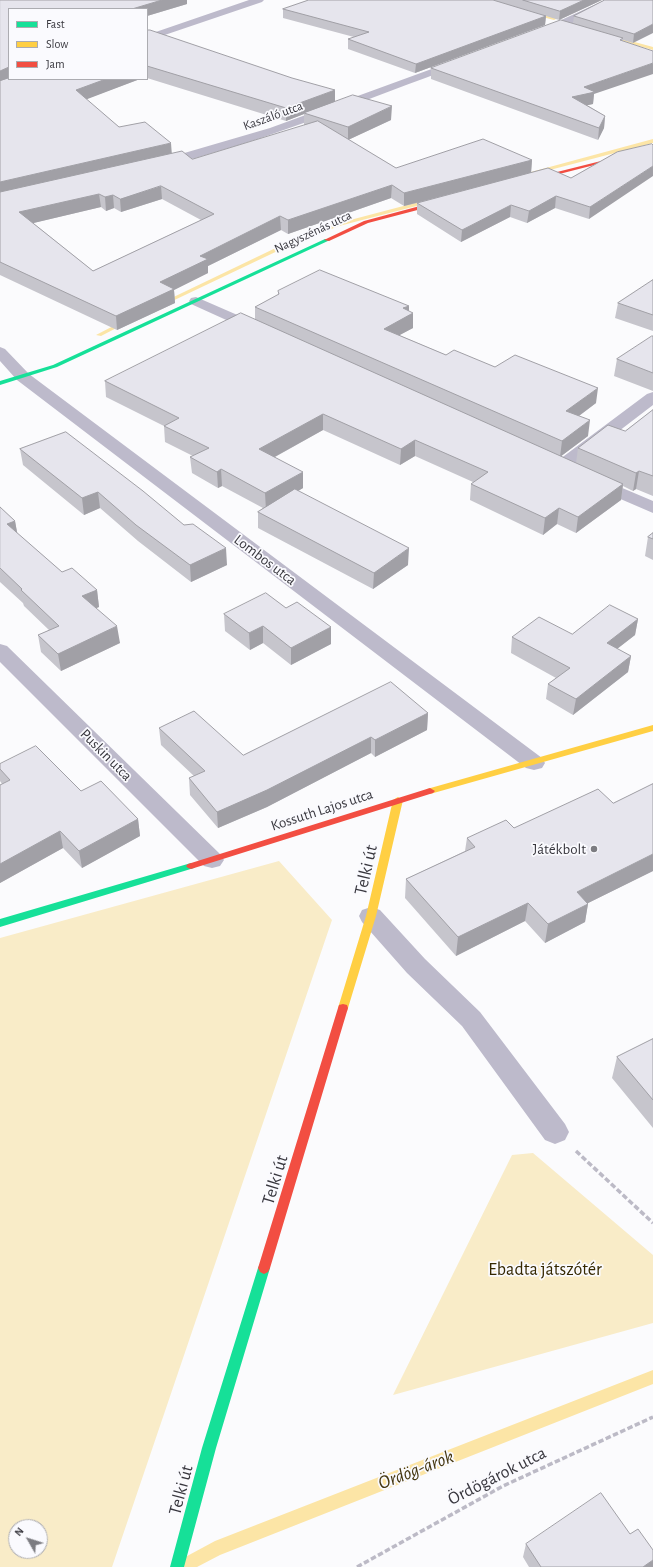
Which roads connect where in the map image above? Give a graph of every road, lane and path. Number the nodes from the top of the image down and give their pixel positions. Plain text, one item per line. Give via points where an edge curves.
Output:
1 (259, 0) edge
2 (613, 0) edge
3 (546, 20) edge
4 (561, 25) junction
5 (573, 28) edge
6 (532, 36) edge
7 (148, 38) edge
8 (473, 57) edge
9 (653, 149) edge
10 (147, 168) edge
11 (516, 183) edge
12 (457, 199) edge
13 (196, 301) junction
14 (275, 337) edge
15 (0, 352) edge
16 (23, 377) junction
17 (0, 383) edge
18 (653, 397) edge
19 (653, 508) edge
20 (0, 650) edge
21 (653, 728) edge
22 (534, 763) junction
23 (398, 800) junction
24 (212, 860) junction
25 (371, 916) junction
26 (0, 923) edge
27 (555, 1132) joint
28 (653, 1223) edge
29 (653, 1417) edge
30 (177, 1567) edge
31 (357, 1567) edge

1 - 7 street
2 - 4 street
3 - 4 street
4 - 5 street
4 - 6 street
8 - 10 street, Kaszáló utca via 273,132
9 - 11 street
12 - 13 street, Nagyszénás utca via 366,222
13 - 14 street
13 - 16 street, Nagyszénás utca via 55,366
15 - 16 street, Lombos utca
16 - 17 street, Nagyszénás utca
16 - 22 street, Lombos utca
18 - 19 street via 567,469
20 - 24 street, Puskin utca
21 - 22 street, Kossuth Lajos utca
22 - 23 street, Kossuth Lajos utca
23 - 24 street, Kossuth Lajos utca
23 - 25 street, Telki út
24 - 26 street, Kossuth Lajos utca
25 - 27 street via 416,966 471,1019
25 - 30 street, Telki út via 202,1475
27 - 28 path
29 - 31 path, Ördögárok utca via 503,1486

